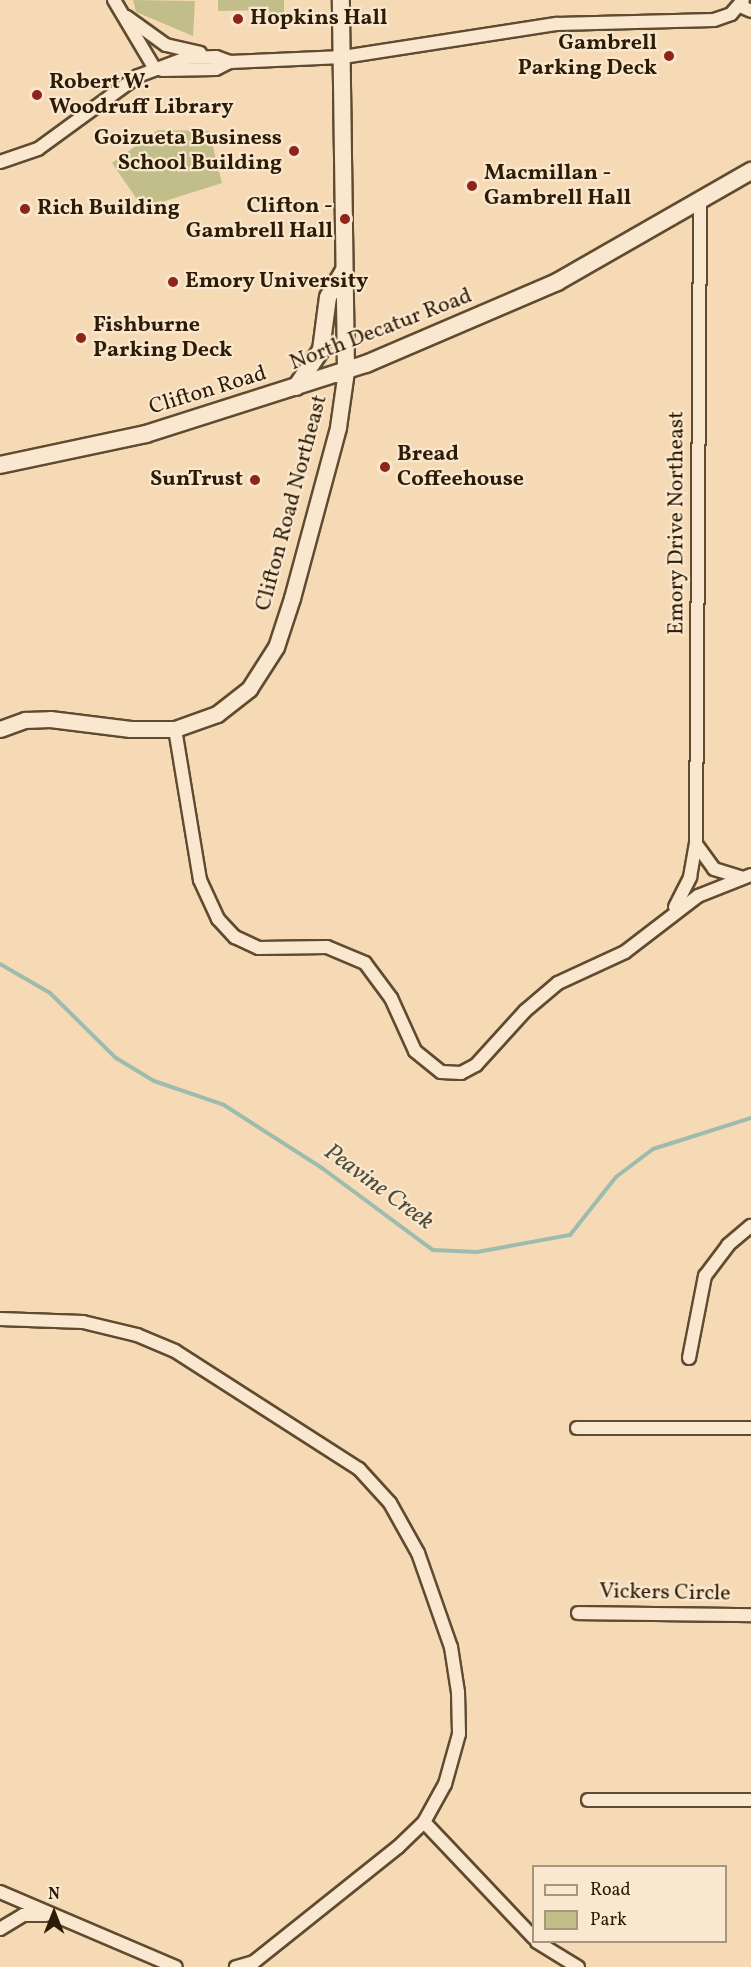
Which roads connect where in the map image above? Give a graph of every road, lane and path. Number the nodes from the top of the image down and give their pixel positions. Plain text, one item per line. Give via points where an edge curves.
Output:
1 (114, 0) edge
2 (341, 0) edge
3 (745, 6) edge
4 (127, 17) junction
5 (216, 57) junction
6 (230, 62) junction
7 (343, 65) junction
8 (154, 69) junction
9 (0, 162) edge
10 (751, 171) edge
11 (700, 201) junction
12 (345, 219) junction
13 (345, 269) junction
14 (345, 346) junction
15 (346, 371) junction
16 (296, 387) junction
17 (230, 409) joint
18 (0, 465) edge
19 (0, 729) edge
20 (176, 729) junction
21 (696, 844) junction
22 (747, 876) edge
23 (663, 922) junction
24 (751, 1226) edge
25 (0, 1319) edge
26 (689, 1358) dead end
27 (577, 1428) dead end
28 (751, 1428) edge
29 (579, 1613) dead end
30 (751, 1615) edge
31 (588, 1800) dead end
32 (751, 1800) edge
33 (424, 1821) junction
34 (0, 1892) edge
35 (60, 1918) junction
36 (0, 1929) edge
37 (532, 1936) edge
38 (540, 1943) edge
39 (255, 1965) edge
40 (176, 1967) edge
41 (236, 1967) edge
42 (578, 1967) edge

1 - 4 street
2 - 7 main road
3 - 7 street via 714,20 557,24
4 - 5 street via 166,45
4 - 8 street
5 - 6 street
5 - 8 street via 186,58
6 - 7 street
6 - 8 street via 216,69
7 - 12 main road
8 - 9 street via 138,76 38,149
10 - 11 main road, North Decatur Road
11 - 15 main road, North Decatur Road via 537,291
11 - 21 street, Emory Drive Northeast
12 - 13 main road
12 - 14 main road
13 - 14 main road
13 - 16 main road via 328,297 318,358
14 - 15 main road
15 - 16 main road, North Decatur Road
15 - 20 street, Clifton Road Northeast via 338,427 292,598 272,655 249,689 233,703 204,720
16 - 17 main road, North Decatur Road
17 - 18 main road, Clifton Road via 86,448
19 - 20 street, Clifton Road Northeast via 26,720 50,719 130,729
20 - 23 street via 200,880 218,919 235,937 259,948 327,947 364,963 391,998 415,1051 434,1070 453,1075 476,1065 546,993 567,978 614,959
21 - 22 street via 714,869
21 - 23 street, Emory Drive Northeast via 686,889
22 - 23 street via 698,896
24 - 26 street via 728,1245 705,1276
25 - 33 street via 83,1322 157,1342 327,1445 380,1490 418,1553 455,1669 460,1719 457,1746 445,1784
27 - 28 street
29 - 30 street, Vickers Circle
31 - 32 street
33 - 37 street
33 - 39 street
34 - 35 street
35 - 36 street via 23,1915
35 - 40 street
38 - 42 street
39 - 41 street

